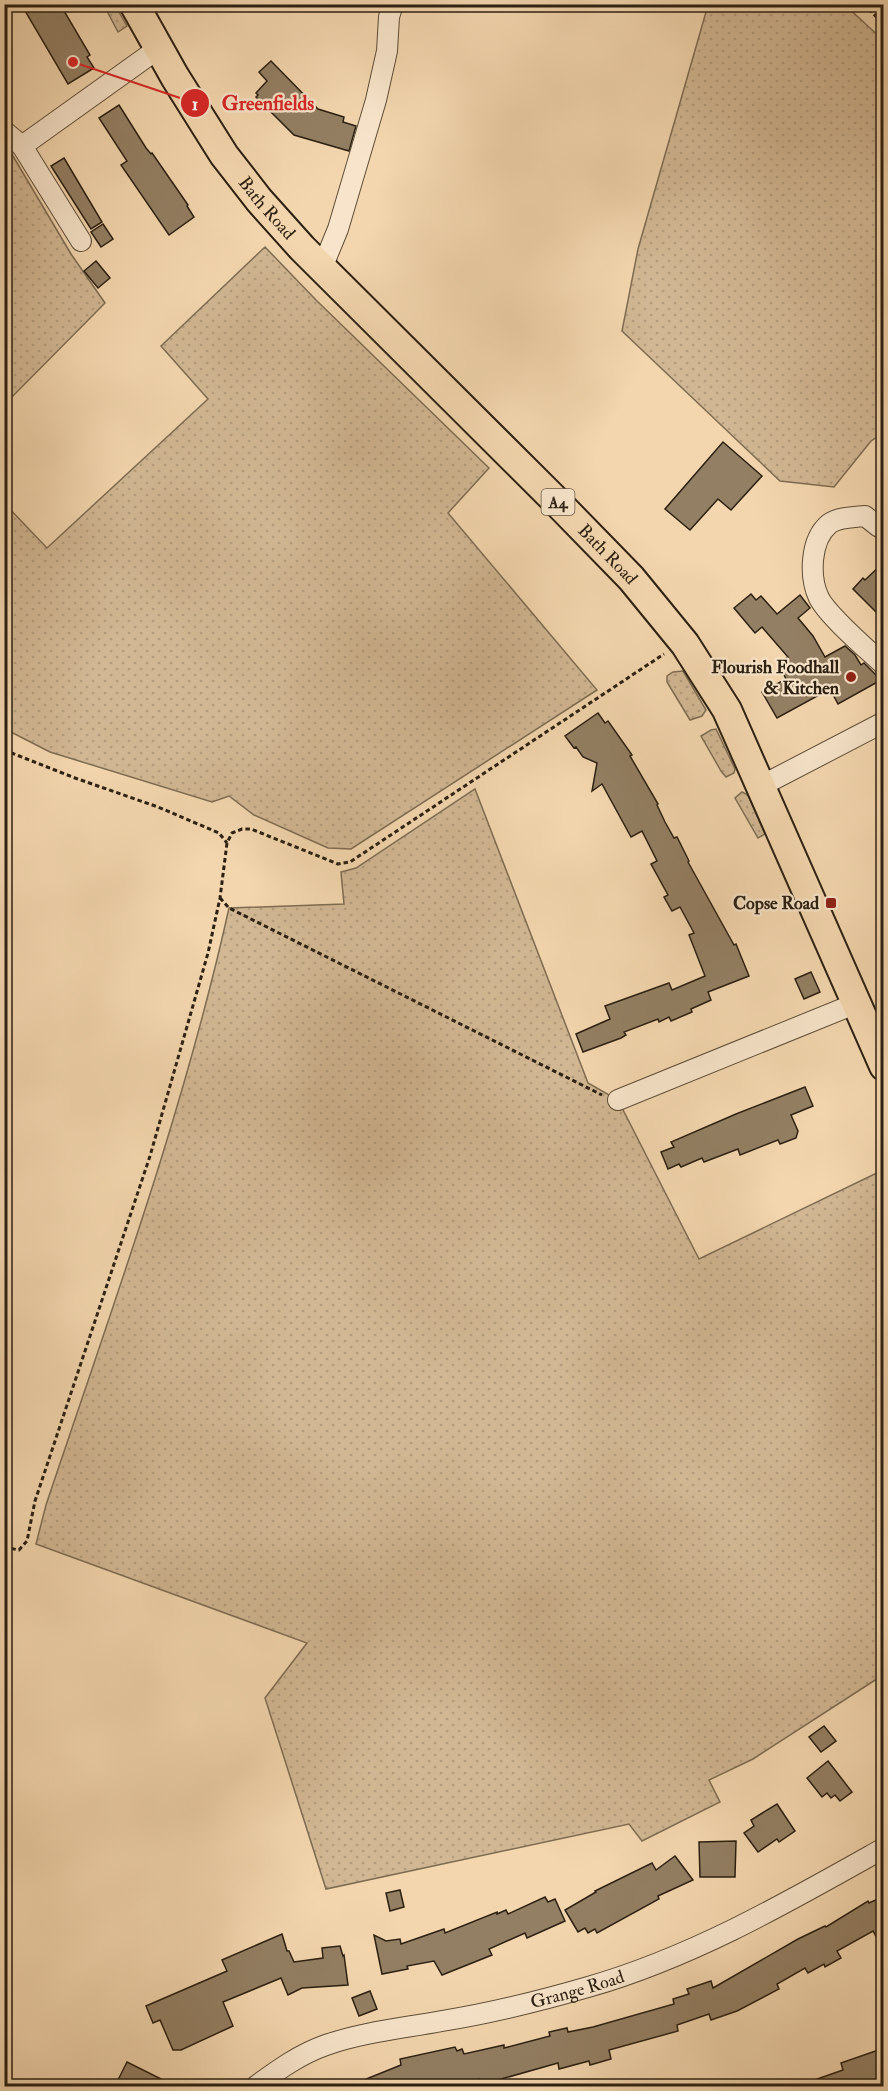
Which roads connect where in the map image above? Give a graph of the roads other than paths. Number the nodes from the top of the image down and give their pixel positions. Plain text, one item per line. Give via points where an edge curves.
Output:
1 (134, 4) edge
2 (393, 4) edge
3 (159, 48) junction
4 (4, 131) edge
5 (22, 146) junction
6 (81, 241) dead end
7 (322, 268) junction
8 (879, 527) dead end
9 (884, 665) edge
10 (884, 722) edge
11 (761, 786) junction
12 (857, 1003) junction
13 (884, 1066) edge
14 (618, 1100) road end
15 (884, 1848) edge
16 (256, 2086) edge

1 - 3 highway, Bath Road / A4
2 - 7 street via 376,100 338,229
3 - 5 street
3 - 7 highway, Bath Road / A4 via 224,155 259,200
4 - 5 street
5 - 6 street
7 - 11 highway, Bath Road / A4 via 631,578 685,644 727,710
8 - 9 street via 865,516 830,523 814,551 813,569 820,600
10 - 11 street
11 - 12 highway, Bath Road / A4
12 - 13 highway, Bath Road / A4
12 - 14 street
15 - 16 street, Grange Road via 759,1918 637,1971 489,2013 326,2045 302,2055

